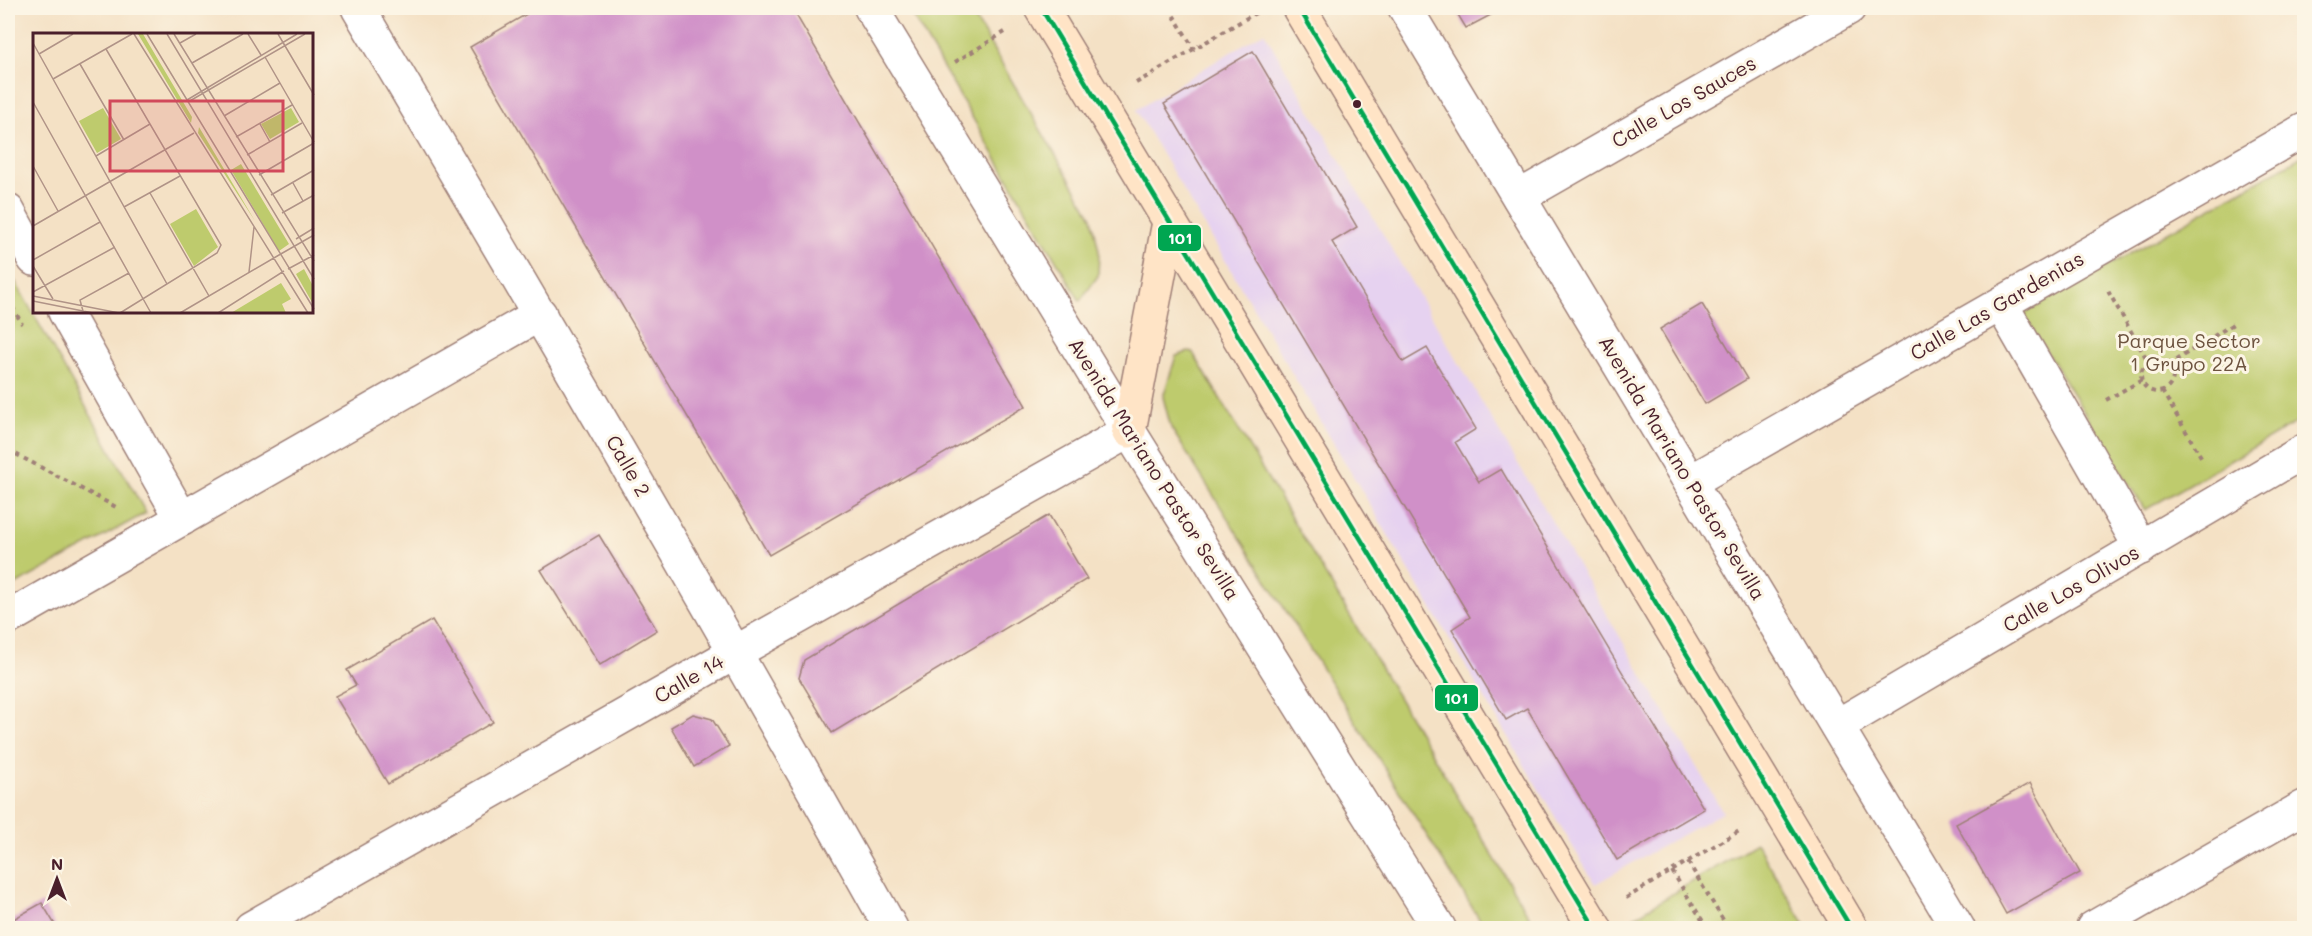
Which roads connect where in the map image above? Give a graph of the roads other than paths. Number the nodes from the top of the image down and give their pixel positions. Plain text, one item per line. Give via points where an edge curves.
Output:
1 (358, 8) edge
2 (871, 8) edge
3 (1299, 8) edge
4 (1405, 8) edge
5 (1849, 8) edge
6 (1048, 10) edge
7 (2304, 130) edge
8 (1519, 197) junction
9 (8, 211) edge
10 (1169, 222) junction
11 (33, 257) edge
12 (2001, 304) junction
13 (66, 314) edge
14 (540, 314) junction
15 (1129, 432) junction
16 (2304, 451) edge
17 (1690, 482) junction
18 (182, 519) junction
19 (2140, 548) junction
20 (8, 618) edge
21 (736, 652) junction
22 (1837, 726) junction
23 (2304, 807) edge
24 (1592, 924) edge
25 (251, 928) edge
26 (891, 928) edge
27 (1439, 928) edge
28 (1851, 928) edge
29 (1958, 928) edge
30 (2092, 928) edge

1 - 14 street, Calle 2
2 - 15 street, Avenida Mariano Pastor Sevilla
3 - 28 main road
4 - 8 street, Avenida Mariano Pastor Sevilla
5 - 8 street, Calle Los Sauces
6 - 10 main road via 1098,105
7 - 12 street, Calle Las Gardenias
8 - 17 street, Avenida Mariano Pastor Sevilla
9 - 11 street
10 - 15 main road
10 - 24 main road
12 - 17 street, Calle Las Gardenias
12 - 19 street
13 - 18 street
14 - 18 street
14 - 21 street, Calle 2
15 - 21 street, Calle 14
15 - 27 street, Avenida Mariano Pastor Sevilla
16 - 19 street, Calle Los Olivos
17 - 22 street, Avenida Mariano Pastor Sevilla
18 - 20 street
19 - 22 street, Calle Los Olivos
21 - 25 street, Calle 14
21 - 26 street, Calle 2
22 - 29 street, Avenida Mariano Pastor Sevilla
23 - 30 street

